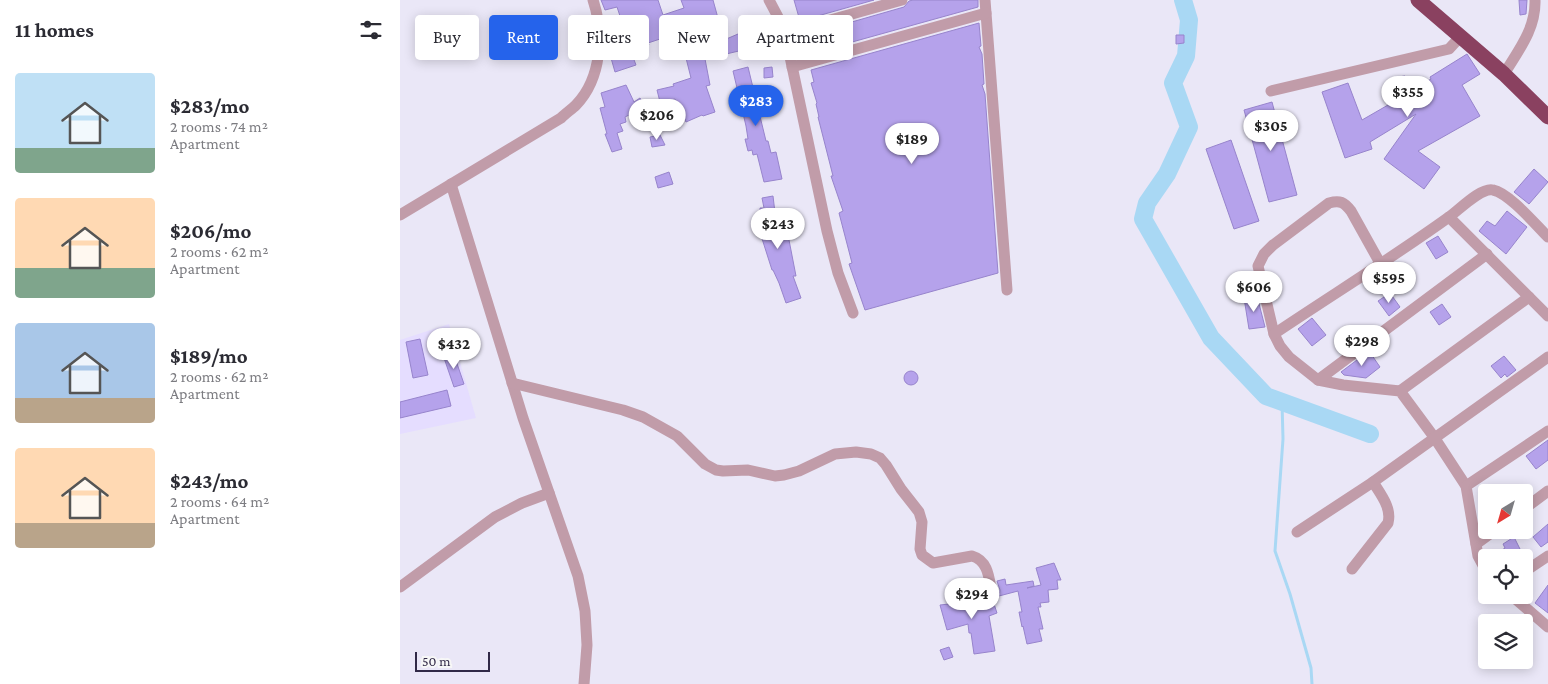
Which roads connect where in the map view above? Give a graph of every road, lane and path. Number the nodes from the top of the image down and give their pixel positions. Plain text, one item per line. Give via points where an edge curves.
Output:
1 (593, 0) edge
2 (769, 0) edge
3 (902, 0) edge
4 (985, 0) edge
5 (1418, 0) edge
6 (1535, 0) edge
7 (986, 13) junction
8 (776, 15) edge
9 (848, 15) edge
10 (1460, 37) junction
11 (791, 60) edge
12 (792, 66) junction
13 (1504, 74) junction
14 (1271, 91) dead end
15 (1548, 117) edge
16 (451, 184) junction
17 (400, 215) edge
18 (1449, 217) junction
19 (1548, 237) edge
20 (1488, 254) junction
21 (1380, 263) junction
22 (1007, 290) dead end
23 (1530, 297) junction
24 (853, 313) dead end
25 (1548, 316) edge
26 (1274, 334) junction
27 (1548, 357) edge
28 (1318, 380) junction
29 (512, 383) junction
30 (1400, 391) junction
31 (1548, 430) edge
32 (1434, 437) junction
33 (1373, 482) junction
34 (1466, 486) junction
35 (1548, 491) edge
36 (549, 493) junction
37 (1533, 502) edge
38 (1297, 532) dead end
39 (1483, 539) edge
40 (1476, 544) junction
41 (1478, 556) edge
42 (1547, 557) edge
43 (1533, 566) edge
44 (1352, 569) dead end
45 (400, 588) edge
46 (992, 594) dead end
47 (1521, 604) edge
48 (1548, 627) edge
49 (584, 684) edge

1 - 16 street via 600,37 598,61 589,86 577,104 561,118
2 - 8 street
3 - 9 street
4 - 7 street
5 - 10 highway
6 - 13 street via 1532,27
7 - 12 street
7 - 22 street
10 - 13 highway
10 - 14 street via 1449,48
11 - 12 street
12 - 24 street via 827,231
13 - 15 highway
16 - 17 street
16 - 29 street
18 - 19 street via 1481,192 1492,189 1516,205
18 - 20 street
18 - 21 street
20 - 23 street
20 - 28 street
21 - 26 street
21 - 26 street via 1345,203 1329,203 1273,245 1258,266
23 - 25 street
23 - 30 street
26 - 28 street via 1290,357
27 - 32 street
28 - 30 street
29 - 36 street
29 - 46 street via 644,417 677,436 705,464 716,470 748,470 775,476 799,471 835,454 871,454 886,465 919,512 922,555 933,563 972,556 978,558 984,564
30 - 32 street
31 - 34 street
32 - 33 street
32 - 34 street
33 - 38 street
33 - 44 street via 1390,515 1388,523
34 - 40 street
35 - 37 street
36 - 45 street via 495,517
36 - 49 street via 578,576 585,612
39 - 40 street
40 - 41 street
42 - 43 street
47 - 48 street

